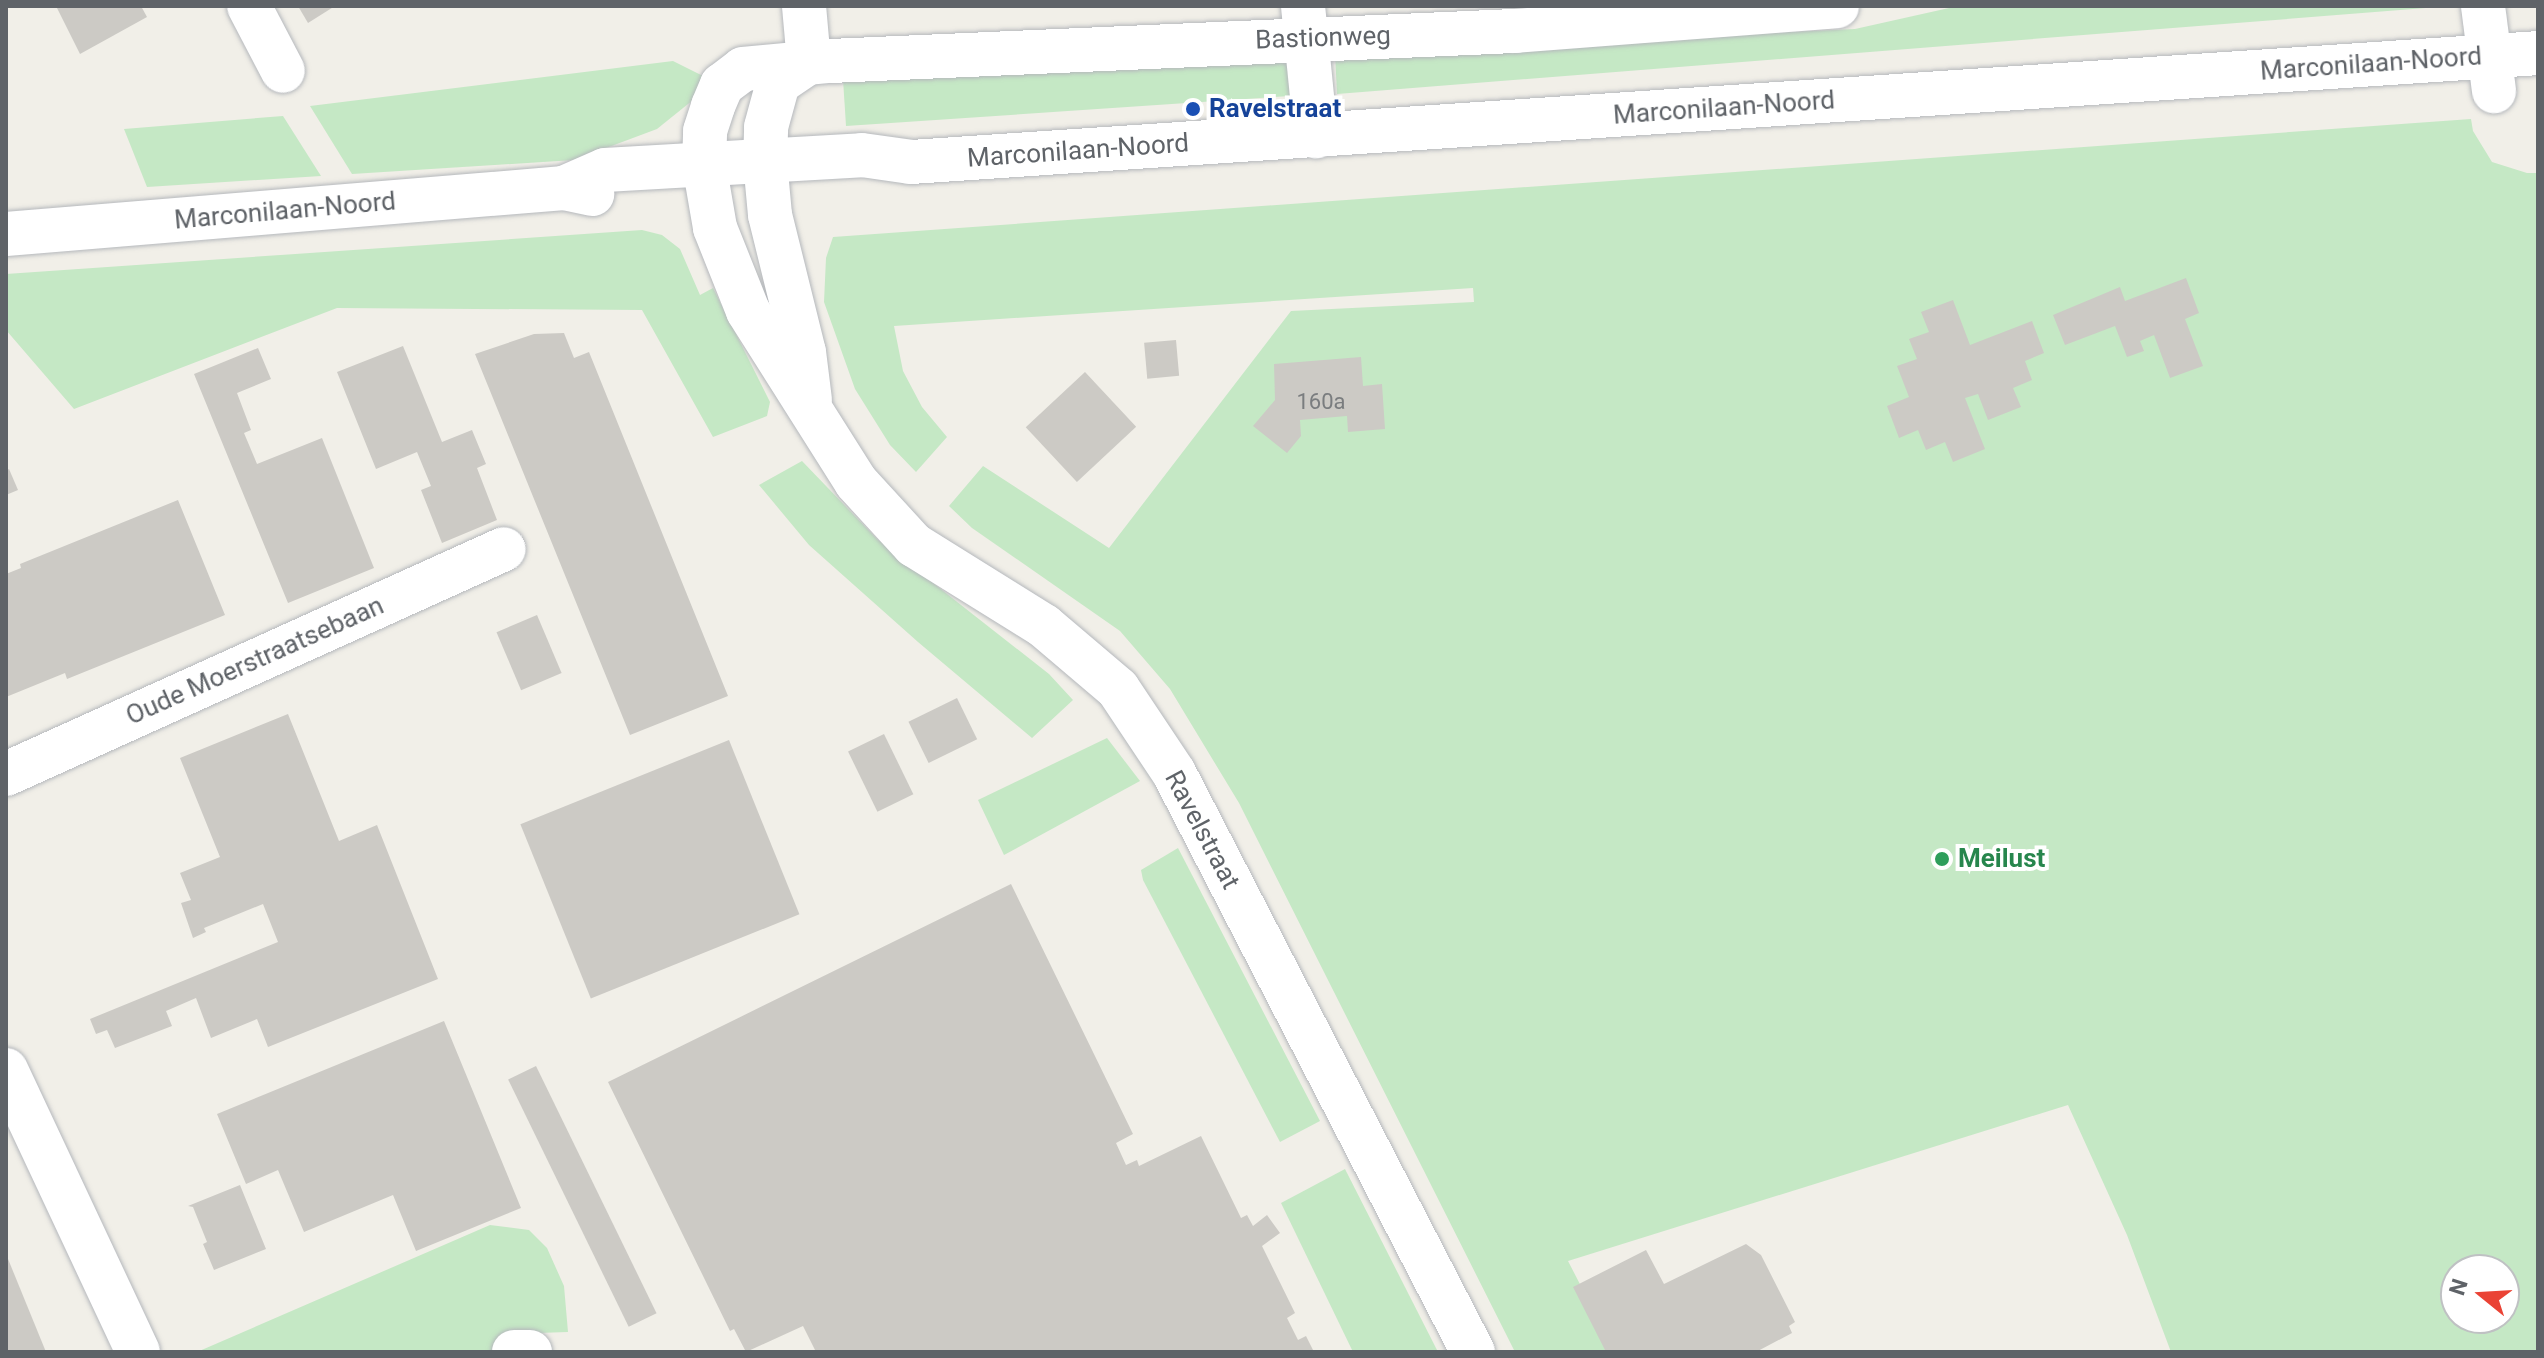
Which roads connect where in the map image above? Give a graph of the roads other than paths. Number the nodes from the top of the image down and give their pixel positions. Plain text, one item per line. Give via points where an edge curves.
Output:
1 (249, 6) edge
2 (804, 6) edge
3 (1837, 6) edge
4 (2483, 6) edge
5 (1304, 22) edge
6 (2538, 53) edge
7 (809, 62) junction
8 (283, 71) dead end
9 (2491, 74) junction
10 (1316, 136) junction
11 (766, 173) junction
12 (706, 177) junction
13 (6, 234) edge
14 (811, 406) junction
15 (504, 549) dead end
16 (6, 774) edge
17 (8, 1082) edge
18 (138, 1352) edge
19 (514, 1352) edge
20 (530, 1352) edge
21 (1473, 1352) edge

1 - 8 street
2 - 7 street
3 - 5 street, Bastionweg via 1515,31
4 - 9 street
5 - 7 street, Bastionweg
5 - 10 street
6 - 9 street, Marconilaan-Noord
7 - 11 street via 778,83 766,127
7 - 12 street, Bastionweg via 743,69 722,85 705,131
9 - 10 street, Marconilaan-Noord
10 - 11 street, Marconilaan-Noord via 911,162 862,155
11 - 12 street, Marconilaan-Noord
11 - 14 street, Ravelstraat via 770,215 804,352
12 - 13 street, Marconilaan-Noord via 607,197 564,188
12 - 14 street, Ravelstraat via 715,228 748,311
14 - 21 street, Ravelstraat via 856,482 914,545 1044,626 1118,689 1174,773
15 - 16 street, Oude Moerstraatsebaan
17 - 18 street
19 - 20 street

